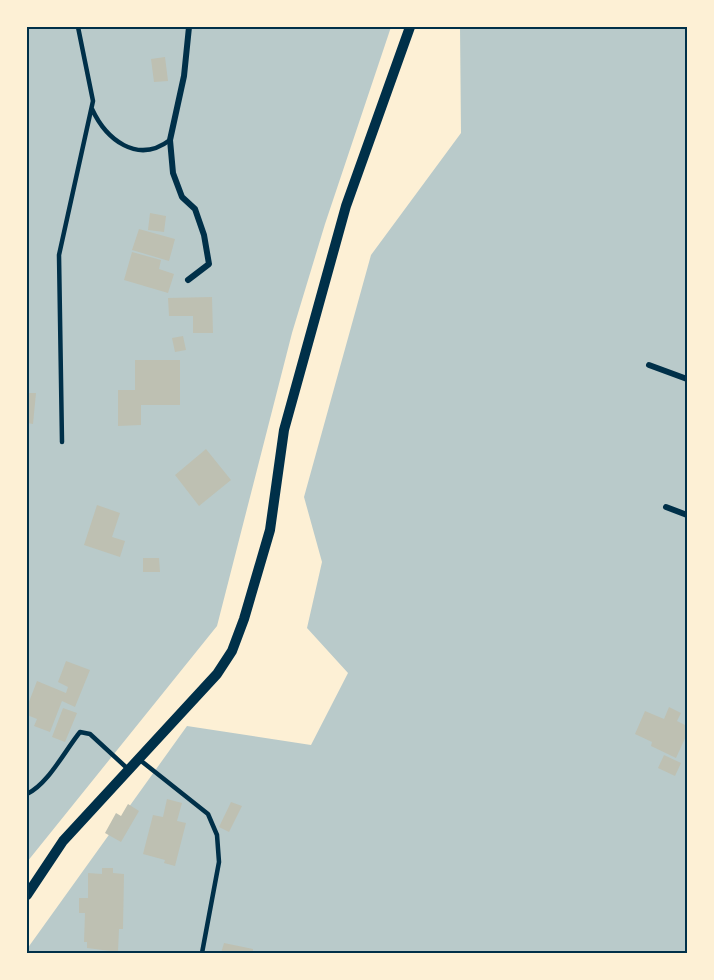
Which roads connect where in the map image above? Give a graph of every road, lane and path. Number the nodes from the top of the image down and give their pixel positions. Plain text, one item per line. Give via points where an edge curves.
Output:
1 (78, 27) edge
2 (189, 27) edge
3 (410, 27) edge
4 (92, 109) junction
5 (170, 140) junction
6 (188, 280) dead end
7 (649, 365) dead end
8 (687, 379) edge
9 (62, 442) dead end
10 (666, 507) dead end
11 (687, 515) edge
12 (140, 760) junction
13 (129, 771) junction
14 (27, 794) edge
15 (27, 895) edge
16 (202, 953) edge

1 - 4 lane
2 - 5 street via 184,76
3 - 12 street via 346,206 284,430 270,530 244,620 232,651 217,674
4 - 5 lane via 101,128 116,142 141,150 162,146
4 - 9 lane via 59,255
5 - 6 street via 173,173 182,197 195,210 209,264
7 - 8 street
10 - 11 street
12 - 13 street
12 - 16 lane via 208,814 217,835 219,862
13 - 14 lane via 90,735 80,732 42,786
13 - 15 street via 63,841

